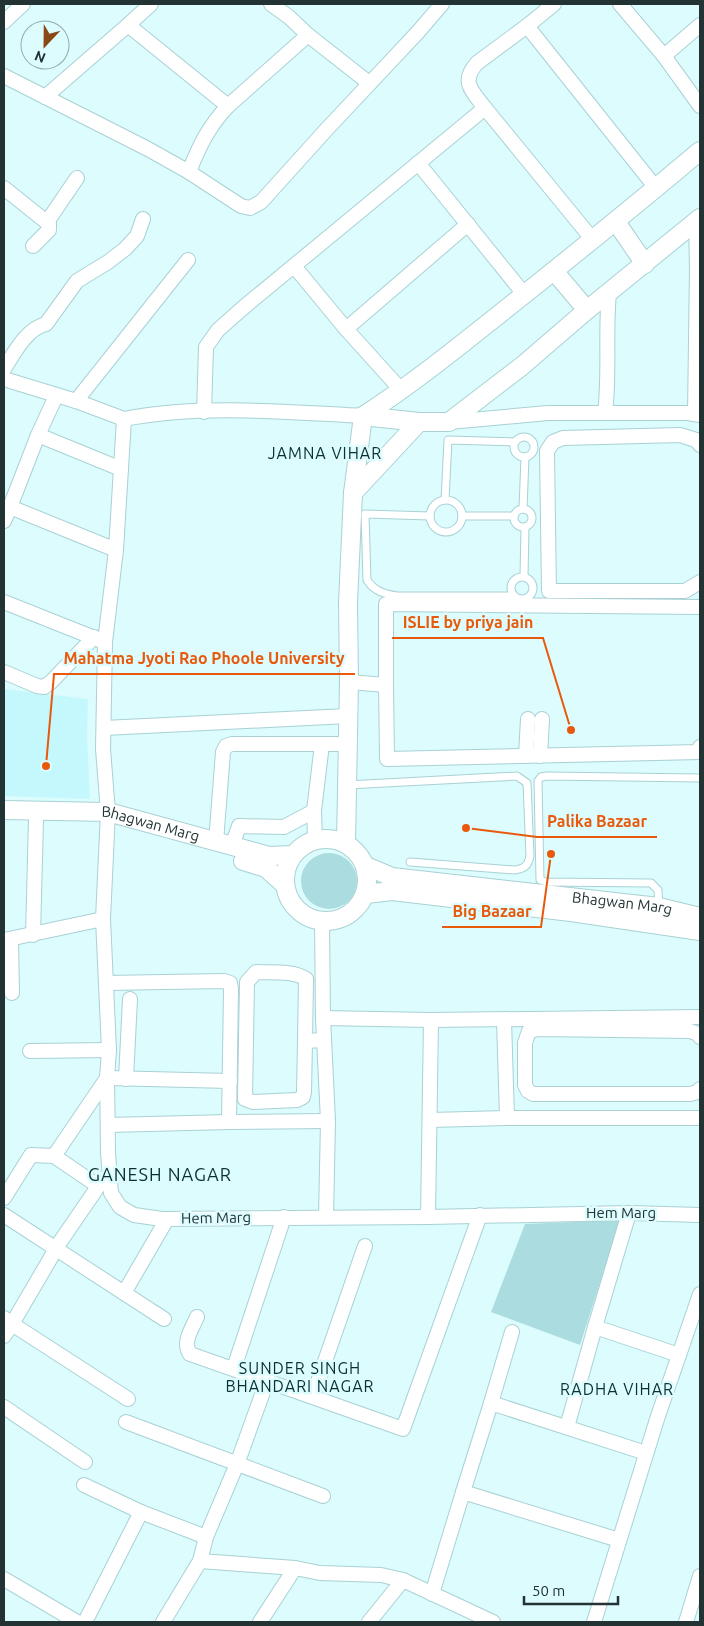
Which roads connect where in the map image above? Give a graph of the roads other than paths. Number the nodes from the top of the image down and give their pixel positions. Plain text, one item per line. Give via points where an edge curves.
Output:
1 (23, 4) edge
2 (151, 4) edge
3 (271, 4) edge
4 (442, 4) edge
5 (554, 4) edge
6 (620, 4) edge
7 (4, 22) edge
8 (128, 25) junction
9 (700, 25) edge
10 (527, 26) junction
11 (308, 35) junction
12 (664, 56) junction
13 (4, 76) edge
14 (369, 83) junction
15 (46, 97) junction
16 (228, 106) junction
17 (700, 106) edge
18 (485, 108) junction
19 (700, 151) edge
20 (418, 163) junction
21 (189, 172) junction
22 (77, 178) dead end
23 (4, 188) edge
24 (656, 188) junction
25 (143, 219) dead end
26 (698, 220) edge
27 (47, 222) junction
28 (616, 222) junction
29 (468, 224) junction
30 (593, 240) junction
31 (33, 246) dead end
32 (188, 260) dead end
33 (645, 264) junction
34 (294, 266) junction
35 (554, 271) junction
36 (608, 293) junction
37 (524, 294) junction
38 (587, 310) junction
39 (346, 329) junction
40 (4, 369) edge
41 (4, 379) edge
42 (402, 391) junction
43 (56, 396) junction
44 (76, 401) junction
45 (204, 412) junction
46 (605, 413) junction
47 (698, 414) edge
48 (363, 416) junction
49 (124, 419) junction
50 (419, 422) junction
51 (449, 422) junction
52 (38, 435) junction
53 (515, 442) junction
54 (700, 445) edge
55 (524, 458) junction
56 (121, 469) junction
57 (353, 493) junction
58 (445, 500) junction
59 (10, 507) junction
60 (523, 509) junction
61 (358, 514) junction
62 (430, 516) junction
63 (462, 516) junction
64 (514, 516) junction
65 (4, 521) edge
66 (525, 526) junction
67 (116, 550) junction
68 (524, 577) junction
69 (700, 582) edge
70 (514, 596) junction
71 (4, 602) edge
72 (700, 607) edge
73 (100, 640) junction
74 (4, 672) edge
75 (349, 682) junction
76 (386, 685) junction
77 (348, 716) junction
78 (104, 728) junction
79 (322, 744) junction
80 (347, 744) junction
81 (700, 746) edge
82 (526, 756) junction
83 (540, 756) junction
84 (700, 778) edge
85 (347, 784) junction
86 (4, 810) edge
87 (314, 811) junction
88 (218, 817) junction
89 (108, 818) junction
90 (4, 819) edge
91 (36, 820) junction
92 (239, 826) junction
93 (316, 840) junction
94 (346, 843) junction
95 (224, 844) junction
96 (293, 855) junction
97 (410, 862) dead end
98 (366, 866) junction
99 (285, 886) junction
100 (366, 894) junction
101 (659, 907) junction
102 (700, 917) edge
103 (103, 919) junction
104 (322, 922) junction
105 (700, 931) edge
106 (34, 935) junction
107 (7, 939) edge
108 (106, 982) junction
109 (12, 993) dead end
110 (130, 999) dead end
111 (323, 1018) junction
112 (700, 1018) edge
113 (431, 1020) junction
114 (504, 1020) junction
115 (700, 1037) edge
116 (324, 1040) junction
117 (304, 1041) junction
118 (109, 1050) junction
119 (30, 1052) dead end
120 (107, 1078) junction
121 (126, 1079) junction
122 (230, 1081) junction
123 (700, 1089) edge
124 (507, 1118) junction
125 (700, 1118) edge
126 (430, 1120) junction
127 (328, 1121) junction
128 (229, 1122) junction
129 (108, 1125) junction
130 (54, 1156) junction
131 (110, 1170) junction
132 (98, 1186) junction
133 (4, 1198) edge
134 (629, 1213) junction
135 (700, 1214) edge
136 (4, 1215) edge
137 (480, 1215) junction
138 (326, 1217) junction
139 (428, 1217) junction
140 (284, 1218) junction
141 (167, 1219) junction
142 (365, 1246) dead end
143 (57, 1248) junction
144 (124, 1293) junction
145 (700, 1294) edge
146 (197, 1317) dead end
147 (164, 1319) dead end
148 (8, 1321) edge
149 (595, 1327) junction
150 (512, 1332) dead end
151 (4, 1336) edge
152 (679, 1355) junction
153 (234, 1368) junction
154 (267, 1381) junction
155 (313, 1396) junction
156 (128, 1399) dead end
157 (491, 1403) junction
158 (4, 1407) edge
159 (126, 1422) dead end
160 (566, 1428) junction
161 (646, 1453) junction
162 (85, 1462) dead end
163 (237, 1464) junction
164 (84, 1485) dead end
165 (463, 1492) junction
166 (323, 1496) dead end
167 (141, 1512) junction
168 (206, 1537) junction
169 (619, 1540) junction
170 (200, 1561) junction
171 (295, 1568) junction
172 (700, 1576) edge
173 (4, 1579) edge
174 (403, 1580) junction
175 (432, 1594) junction
176 (467, 1617) edge
177 (77, 1622) edge
178 (85, 1622) edge
179 (163, 1622) edge
180 (260, 1622) edge
181 (369, 1622) edge
182 (493, 1622) edge
183 (594, 1622) edge
184 (686, 1622) edge

1 - 7 street
2 - 8 street
3 - 11 street
4 - 14 street
5 - 10 street
6 - 12 street
8 - 15 street
8 - 16 street
9 - 12 street
10 - 18 street via 471,70 469,87
10 - 24 street
11 - 14 street
11 - 16 street
12 - 17 street
13 - 15 street
14 - 21 street via 261,202 250,208 241,206
15 - 21 street
16 - 21 street via 199,146
18 - 20 street
18 - 30 street
19 - 24 street
20 - 29 street
20 - 34 street
22 - 27 street
23 - 27 street
24 - 28 street
25 - 40 street via 137,236 108,262 77,281 46,324 38,326
26 - 33 street
26 - 47 street
27 - 31 street via 49,230
28 - 30 street
28 - 33 street
29 - 37 street
29 - 39 street
30 - 35 street
32 - 44 street
33 - 36 street
34 - 39 street
34 - 45 street via 218,330 206,347
35 - 37 street
35 - 38 street
36 - 38 street
36 - 46 street
37 - 42 street
38 - 51 street via 522,366
39 - 42 street
41 - 43 street
42 - 48 street
43 - 44 street
43 - 52 street
44 - 49 street
45 - 48 street via 242,410
45 - 49 street via 151,414
46 - 47 street
46 - 51 street via 548,413
48 - 50 street
48 - 57 street
49 - 56 street, Hem Marg
50 - 51 street
50 - 57 street
52 - 56 street
52 - 59 street
53 - 55 lane via 514,451
53 - 55 lane via 528,437 533,442 533,452
53 - 58 lane via 448,440
54 - 69 street via 696,440 680,435 563,438 553,442 547,451 547,471 549,591 685,591
55 - 60 lane
56 - 67 street, Hem Marg
57 - 61 street
58 - 62 lane via 432,507
58 - 63 lane via 459,506
59 - 65 street
59 - 67 street
60 - 64 lane
60 - 66 lane via 531,516 530,524
61 - 62 lane
61 - 70 lane via 367,580 380,592 397,596
61 - 75 street via 348,603
62 - 63 lane via 432,525 446,532 456,529
63 - 64 lane
64 - 66 lane via 516,524
66 - 68 lane
67 - 73 street, Hem Marg
68 - 70 lane via 512,583
68 - 70 lane via 531,581 533,592 524,600
71 - 73 street
72 - 76 street via 386,604
73 - 74 street via 44,687
73 - 78 street, Hem Marg
75 - 76 street
75 - 77 street
76 - 82 street via 387,759
77 - 78 street
77 - 80 street
78 - 89 street, Hem Marg
79 - 80 street
79 - 87 street
79 - 88 street via 226,746
80 - 85 street
81 - 83 street via 700,752
82 - 83 street
82 - 83 street via 535,719
84 - 101 lane via 547,776 538,781 540,880 651,883 658,890
85 - 94 street
85 - 97 lane via 518,776 527,783 530,856 525,868 514,870
86 - 89 street, Bhagwan Marg
87 - 92 street via 284,827
87 - 93 street
88 - 92 street
88 - 95 street
89 - 91 street, Bhagwan Marg
89 - 95 street, Bhagwan Marg
89 - 99 street, Bhagwan Marg via 266,868
89 - 103 street, Hem Marg
90 - 91 street, Bhagwan Marg
91 - 106 street
92 - 95 street
93 - 94 street via 330,838
93 - 96 street via 299,848
94 - 98 street via 358,852
95 - 96 street, Bhagwan Marg via 268,856
96 - 99 street via 286,868
98 - 100 street
98 - 101 street, Bhagwan Marg via 392,877
99 - 104 street via 290,900 304,915
100 - 104 street via 358,907 342,918
100 - 105 street, Bhagwan Marg via 402,892
101 - 102 street, Bhagwan Marg
103 - 106 street
103 - 108 street, Hem Marg
104 - 111 street
106 - 107 street
107 - 109 street
108 - 118 street, Hem Marg
108 - 122 street via 230,983
110 - 121 street
111 - 113 street
111 - 116 street
112 - 114 street
113 - 114 street
113 - 126 street
114 - 124 street
115 - 123 street via 690,1031 529,1031 526,1037 525,1085 533,1094 690,1094
116 - 117 street
116 - 127 street
117 - 117 street via 302,1097 252,1102 245,1099 247,982 256,972 290,974 306,979
118 - 119 street
118 - 120 street, Hem Marg
120 - 121 street
120 - 129 street, Hem Marg
120 - 130 street
121 - 122 street
122 - 128 street
124 - 125 street
124 - 126 street
126 - 139 street
127 - 128 street
127 - 138 street
128 - 129 street
129 - 131 street, Hem Marg
130 - 132 street
130 - 133 street via 30,1155
131 - 132 street
131 - 141 street, Hem Marg via 112,1193 120,1207 134,1215
132 - 143 street
134 - 135 street, Hem Marg
134 - 137 street, Hem Marg
134 - 149 street
136 - 143 street
137 - 139 street, Hem Marg
137 - 155 street via 403,1429
138 - 139 street, Hem Marg
138 - 140 street, Hem Marg
140 - 141 street, Hem Marg
140 - 153 street
141 - 144 street
142 - 155 street
143 - 144 street
143 - 148 street
144 - 147 street
145 - 152 street
146 - 153 street via 186,1349 190,1354
148 - 151 street
148 - 156 street
149 - 152 street
149 - 160 street
150 - 157 street
152 - 161 street
153 - 154 street
154 - 155 street
154 - 163 street
157 - 160 street
157 - 165 street
158 - 162 street
159 - 163 street
160 - 161 street
161 - 169 street
163 - 166 street
163 - 168 street
164 - 167 street
165 - 169 street
165 - 175 street
167 - 168 street
167 - 178 street
168 - 170 street
169 - 183 street
170 - 171 street
170 - 179 street
171 - 174 street
171 - 180 street
172 - 184 street
173 - 177 street
174 - 175 street
174 - 181 street
175 - 176 street
176 - 182 street

